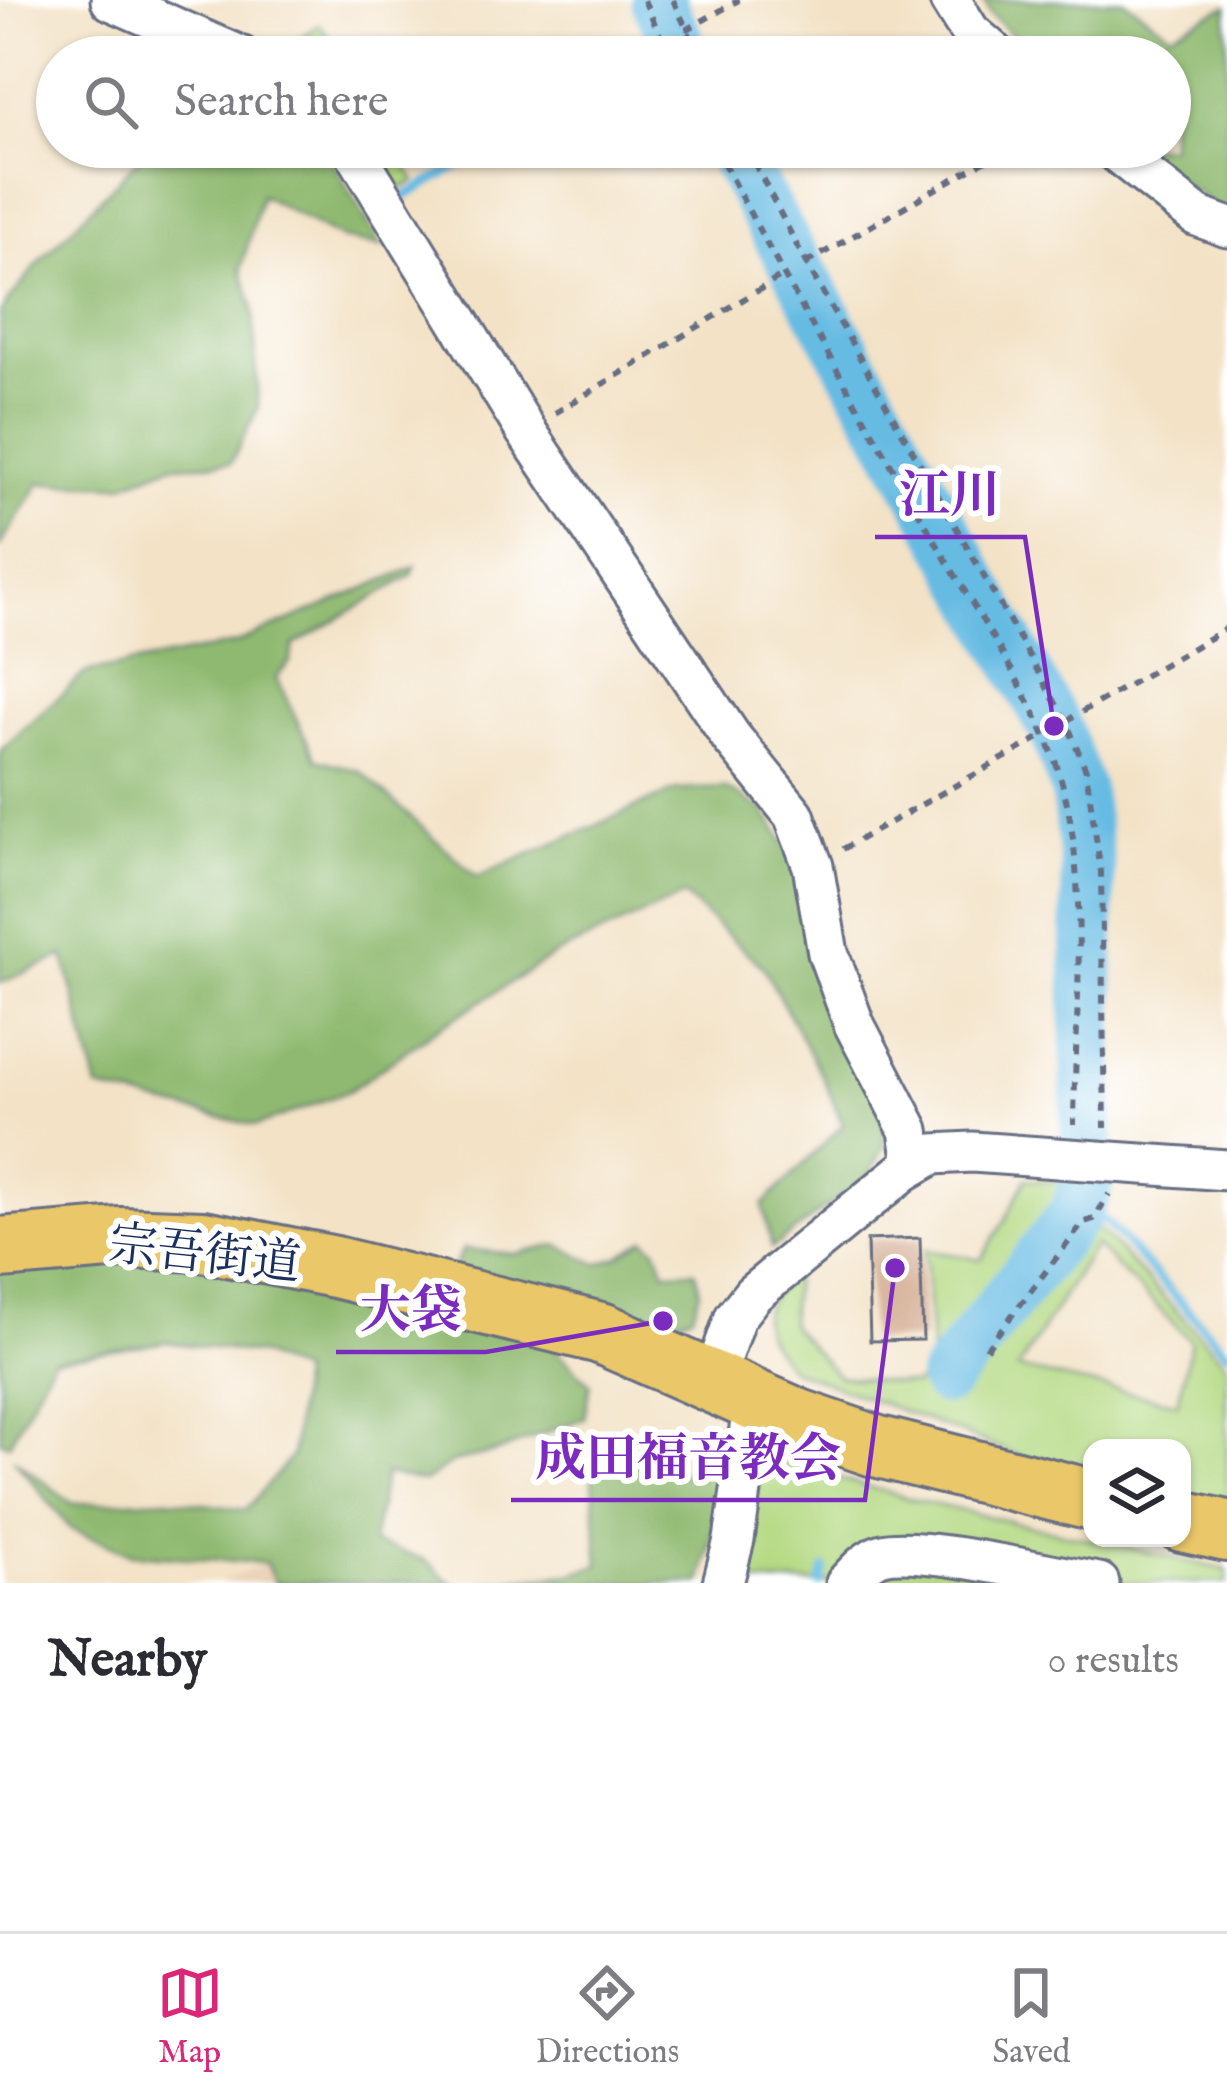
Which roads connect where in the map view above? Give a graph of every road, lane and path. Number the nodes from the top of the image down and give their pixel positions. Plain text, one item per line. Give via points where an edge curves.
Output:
1 (111, 0) edge
2 (644, 0) edge
3 (673, 0) edge
4 (739, 0) edge
5 (950, 0) edge
6 (686, 30) junction
7 (194, 36) edge
8 (660, 36) edge
9 (689, 36) edge
10 (975, 36) edge
11 (365, 168) edge
12 (726, 168) edge
13 (757, 168) edge
14 (972, 168) edge
15 (1136, 168) edge
16 (1227, 227) edge
17 (806, 263) junction
18 (782, 276) junction
19 (526, 431) junction
20 (1227, 628) edge
21 (1066, 721) junction
22 (1043, 736) junction
23 (813, 866) junction
24 (1096, 1155) junction
25 (914, 1165) junction
26 (1227, 1170) edge
27 (0, 1248) edge
28 (986, 1349) dead end
29 (734, 1390) junction
30 (1083, 1498) edge
31 (1191, 1523) edge
32 (1227, 1532) edge
33 (723, 1583) edge
34 (846, 1583) edge
35 (1099, 1583) edge

1 - 7 street
2 - 8 path
3 - 6 path
4 - 6 path
5 - 10 street
6 - 9 path
11 - 19 street
12 - 18 path
13 - 17 path
14 - 17 path
15 - 16 street via 1197,216
17 - 21 path
18 - 19 path
18 - 22 path
19 - 23 street via 731,737 794,815
20 - 21 path
21 - 24 path via 1086,770 1101,872 1105,1132
22 - 23 path
22 - 24 path via 1061,779 1075,863
23 - 25 street via 828,952 854,1024 909,1130
24 - 25 street via 933,1154
24 - 26 street
24 - 28 path via 1113,1185 1094,1219
25 - 29 street via 753,1294 735,1317
27 - 29 highway, 宗吾街道 via 121,1238 254,1249 601,1333
29 - 30 highway, 宗吾街道 via 875,1446
29 - 33 street via 734,1540
31 - 32 highway
34 - 35 street via 885,1553

